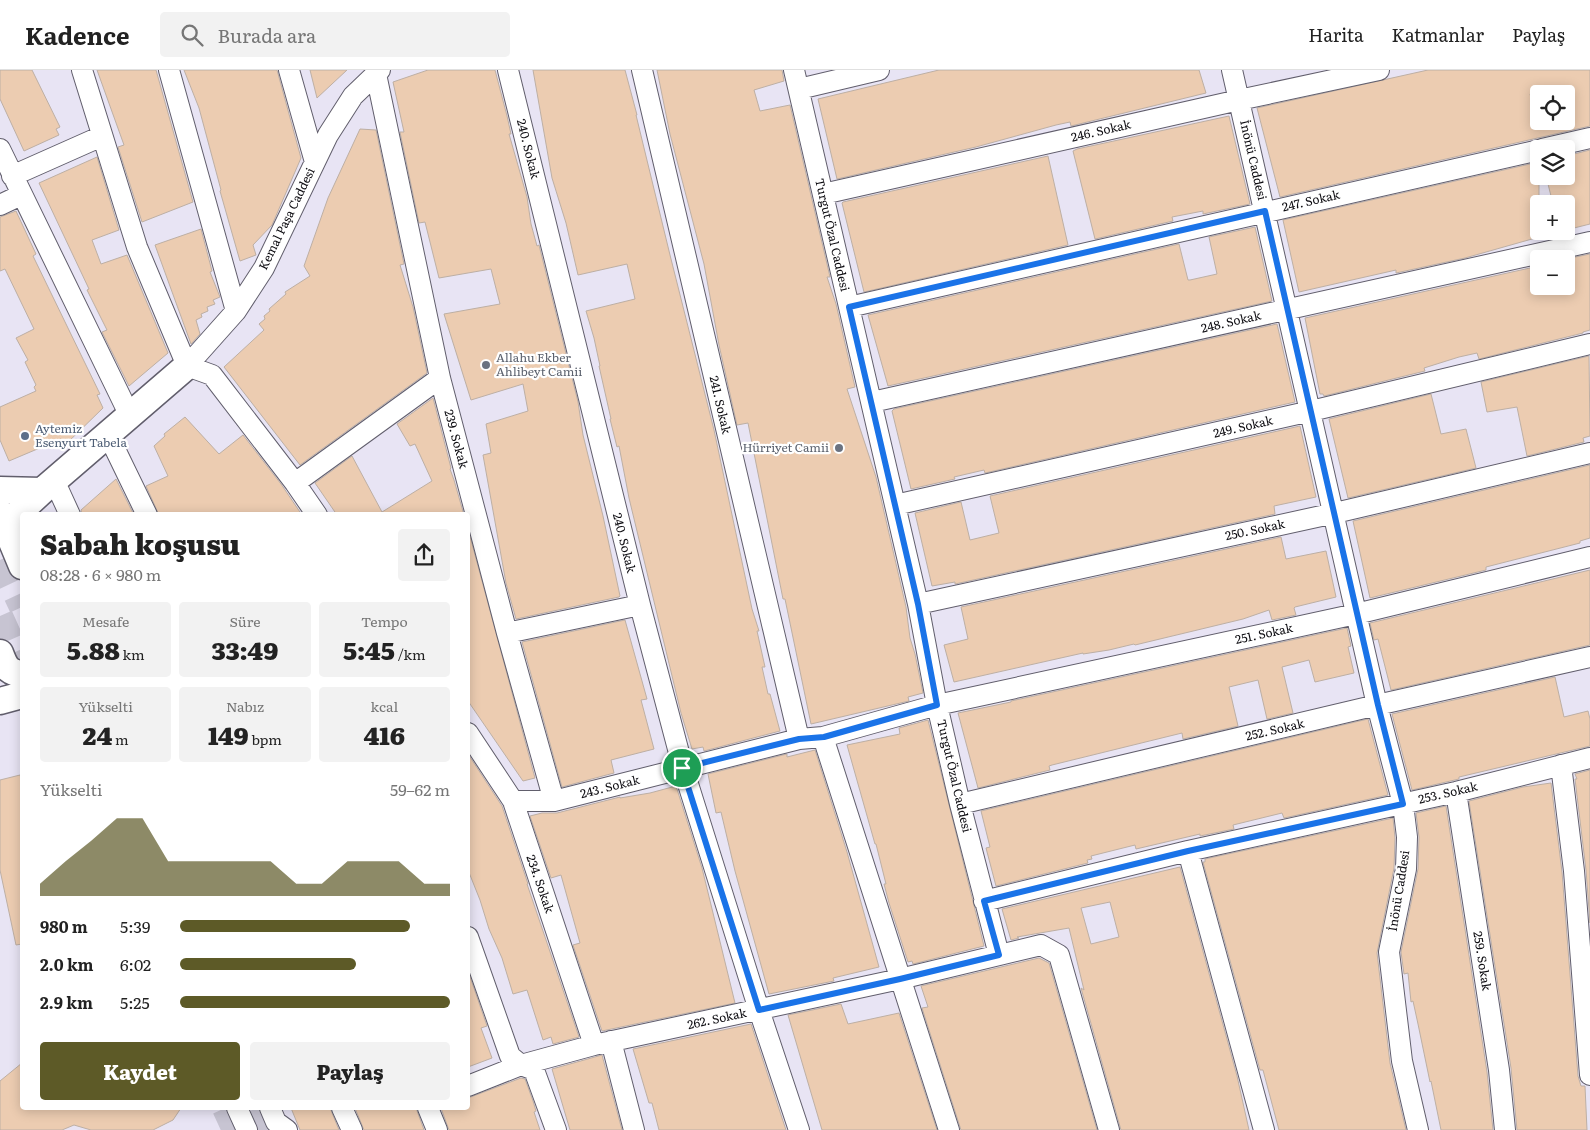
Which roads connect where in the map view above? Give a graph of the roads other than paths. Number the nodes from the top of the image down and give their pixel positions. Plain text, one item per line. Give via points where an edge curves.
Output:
1 (82, 70) edge
2 (168, 70) edge
3 (289, 70) edge
4 (508, 70) edge
5 (642, 70) edge
6 (879, 70) edge
7 (1232, 70) edge
8 (1378, 70) edge
9 (378, 72) edge
10 (797, 79) edge
11 (1239, 100) junction
12 (102, 136) junction
13 (1590, 138) edge
14 (1575, 141) edge
15 (0, 149) edge
16 (1530, 151) edge
17 (315, 162) junction
18 (12, 176) junction
19 (823, 194) junction
20 (21, 195) junction
21 (0, 205) edge
22 (1265, 211) junction
23 (1590, 242) edge
24 (849, 307) junction
25 (1288, 309) junction
26 (236, 311) junction
27 (1590, 344) edge
28 (187, 366) junction
29 (440, 378) junction
30 (872, 402) junction
31 (1311, 411) junction
32 (130, 416) junction
33 (114, 447) junction
34 (1590, 453) edge
35 (295, 483) junction
36 (0, 490) edge
37 (44, 499) edge
38 (895, 505) junction
39 (32, 512) edge
40 (65, 512) edge
41 (146, 512) edge
42 (315, 512) edge
43 (1335, 513) junction
44 (20, 525) edge
45 (9, 537) edge
46 (1590, 558) edge
47 (918, 604) junction
48 (640, 605) junction
49 (1356, 614) junction
50 (507, 633) junction
51 (0, 652) edge
52 (1590, 657) edge
53 (0, 670) edge
54 (20, 674) edge
55 (20, 696) edge
56 (0, 701) edge
57 (937, 705) junction
58 (1378, 705) junction
59 (470, 736) edge
60 (824, 737) junction
61 (799, 739) junction
62 (1590, 758) edge
63 (1561, 765) junction
64 (682, 768) junction
65 (1456, 792) junction
66 (513, 801) junction
67 (554, 801) junction
68 (960, 804) junction
69 (1403, 804) junction
70 (1188, 851) junction
71 (984, 901) junction
72 (470, 943) edge
73 (999, 955) junction
74 (900, 979) junction
75 (759, 1010) junction
76 (603, 1043) junction
77 (521, 1065) junction
78 (1590, 1074) edge
79 (470, 1085) edge
80 (238, 1110) edge
81 (271, 1110) edge
82 (278, 1110) edge
83 (343, 1110) edge
84 (429, 1110) edge
85 (247, 1130) edge
86 (287, 1130) edge
87 (352, 1130) edge
88 (437, 1130) edge
89 (556, 1130) edge
90 (634, 1130) edge
91 (799, 1130) edge
92 (949, 1130) edge
93 (1108, 1130) edge
94 (1264, 1130) edge
95 (1418, 1130) edge
96 (1505, 1130) edge

1 - 12 street
2 - 26 street
3 - 17 street
4 - 48 street, 240. Sokak
5 - 61 street, 241. Sokak
6 - 10 street
7 - 11 street, İnönü Caddesi
8 - 11 street, 246. Sokak
9 - 17 street, Kemal Paşa Caddesi via 353,96
9 - 29 street, 239. Sokak
10 - 19 street, Turgut Özal Caddesi
11 - 19 street, 246. Sokak
11 - 22 street, İnönü Caddesi
12 - 18 street
12 - 28 street via 137,247
13 - 14 street, 247. Sokak
15 - 18 street
16 - 22 street, 247. Sokak
17 - 26 street, Kemal Paşa Caddesi via 264,268
18 - 20 street
19 - 24 street, Turgut Özal Caddesi
20 - 21 street
20 - 32 street
22 - 24 street, 247. Sokak
22 - 25 street, İnönü Caddesi
23 - 25 street, 248. Sokak
24 - 30 street, Turgut Özal Caddesi
25 - 30 street, 248. Sokak
25 - 31 street, İnönü Caddesi
26 - 28 street, Kemal Paşa Caddesi
27 - 31 street, 249. Sokak
28 - 32 main road, Kemal Paşa Caddesi
28 - 33 main road, Kemal Paşa Caddesi via 174,397
28 - 35 street via 212,375
29 - 35 street
29 - 50 street, 239. Sokak
30 - 38 street, Turgut Özal Caddesi
31 - 38 street, 249. Sokak
31 - 43 street, İnönü Caddesi
32 - 37 main road, Kemal Paşa Caddesi
33 - 37 main road, Kemal Paşa Caddesi
33 - 41 street
34 - 43 street, 250. Sokak
35 - 42 street
36 - 37 main road
37 - 39 main road
37 - 40 street
38 - 47 street, Turgut Özal Caddesi
43 - 47 street, 250. Sokak
43 - 49 street, İnönü Caddesi
44 - 45 main road
46 - 49 street, 251. Sokak
47 - 57 street, Turgut Özal Caddesi
48 - 50 street
48 - 64 street, 240. Sokak
49 - 57 street, 251. Sokak
49 - 58 street, İnönü Caddesi
50 - 67 street, 239. Sokak
51 - 53 main road
51 - 54 main road via 5,665 13,673
52 - 58 street, 252. Sokak
55 - 56 main road
57 - 60 street, 243. Sokak
57 - 68 street, Turgut Özal Caddesi
58 - 68 street, 252. Sokak
58 - 69 street, İnönü Caddesi
59 - 66 street, 234. Sokak
60 - 61 street, 243. Sokak
60 - 74 street
61 - 64 street, 243. Sokak
62 - 63 street, 253. Sokak
63 - 65 street, 253. Sokak
63 - 78 street via 1574,872
64 - 67 street, 243. Sokak
64 - 75 street, 240. Sokak
65 - 69 street, 253. Sokak
65 - 96 street, 259. Sokak via 1499,1070
66 - 67 street, 243. Sokak
66 - 76 street, 234. Sokak
68 - 71 street, Turgut Özal Caddesi
69 - 70 street, 253. Sokak
69 - 95 street, İnönü Caddesi via 1408,837 1406,869 1388,952 1402,1061
70 - 71 street, 253. Sokak
70 - 94 street
71 - 73 street, Turgut Özal Caddesi
72 - 77 street via 510,1056
73 - 74 street, 262. Sokak
73 - 93 street, 262. Sokak via 1041,946 1059,955
74 - 75 street, 262. Sokak
74 - 92 street
75 - 76 street, 262. Sokak
75 - 91 street, 240. Sokak
76 - 77 street, 262. Sokak
76 - 90 street, 234. Sokak
77 - 79 street, 262. Sokak
77 - 89 street via 534,1070
80 - 85 street
81 - 86 street via 276,1122
82 - 86 street
83 - 87 street
84 - 88 street

